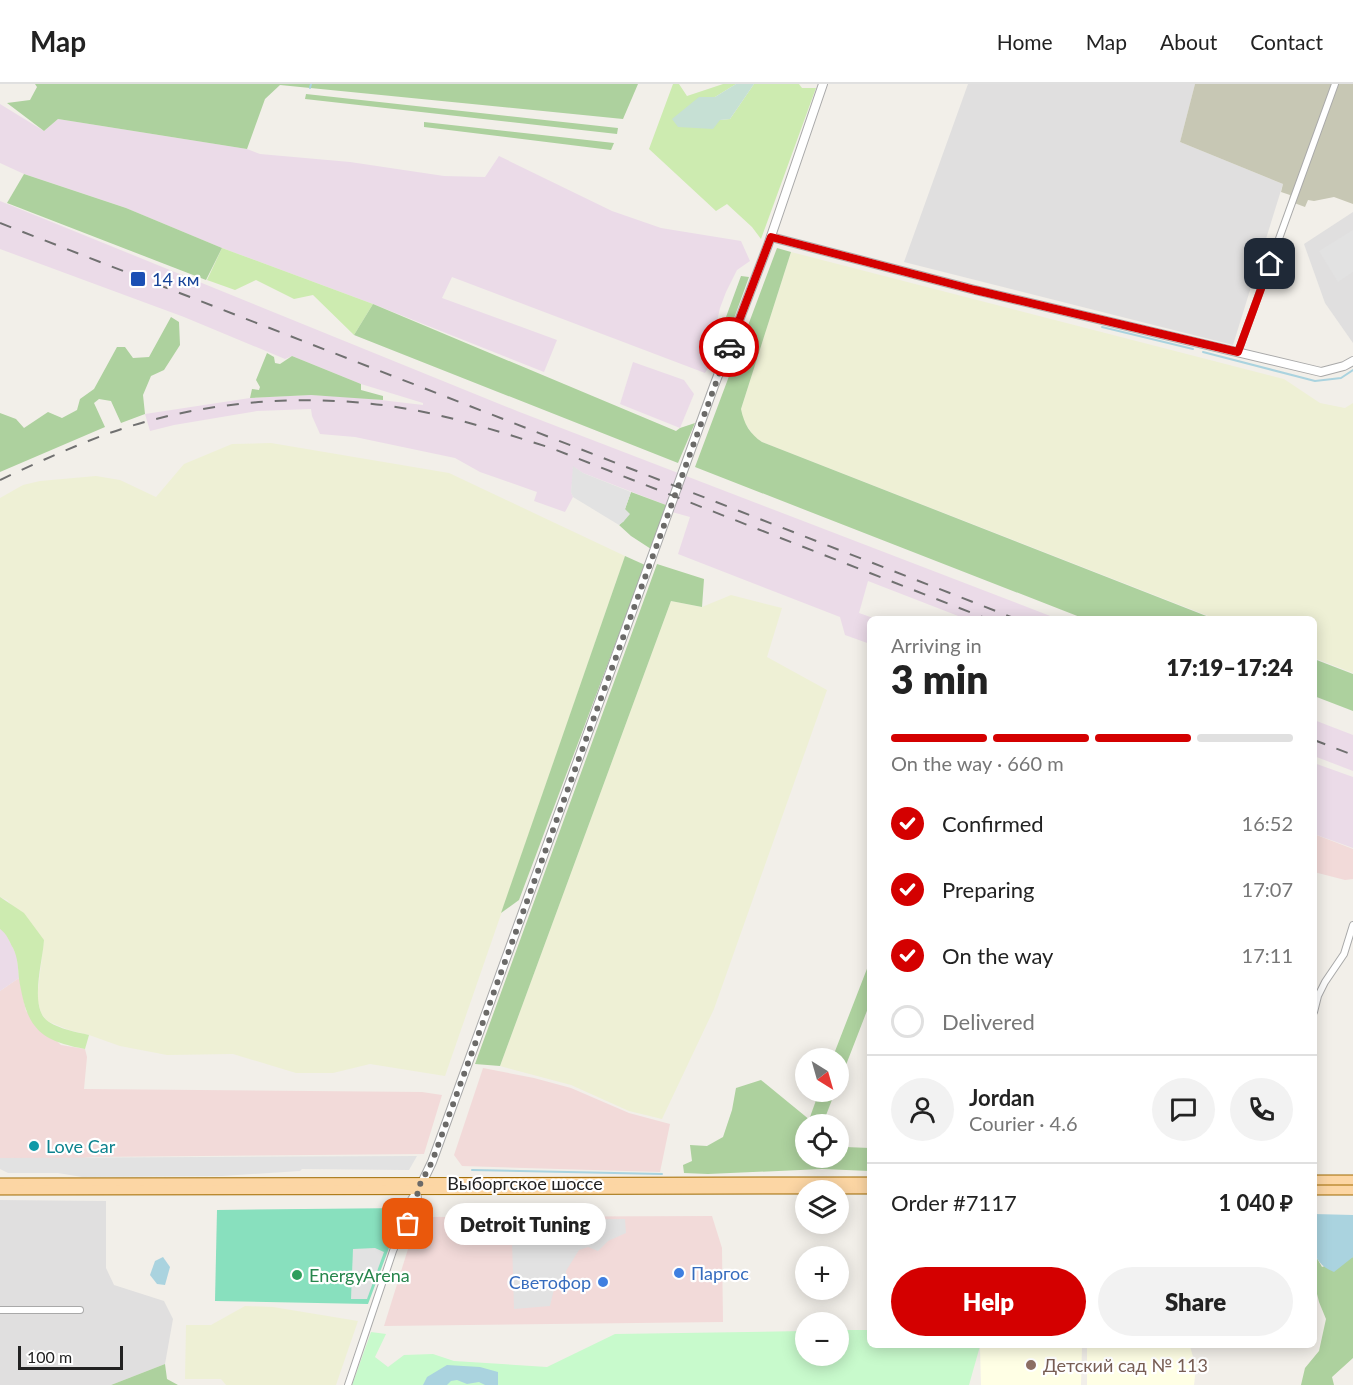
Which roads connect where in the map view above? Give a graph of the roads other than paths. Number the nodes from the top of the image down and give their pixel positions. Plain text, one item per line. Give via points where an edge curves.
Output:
1 (823, 84) edge
2 (1335, 84) edge
3 (771, 237) junction
4 (1238, 352) junction
5 (1353, 360) edge
6 (1353, 925) edge
7 (1317, 1000) edge
8 (1317, 1180) edge
9 (1353, 1180) edge
10 (867, 1182) edge
11 (0, 1183) edge
12 (420, 1186) junction
13 (867, 1189) edge
14 (0, 1190) edge
15 (1317, 1190) edge
16 (1353, 1190) edge
17 (0, 1310) edge
18 (80, 1310) dead end
19 (348, 1385) edge

1 - 3 street
2 - 4 street
3 - 4 street
3 - 12 street
4 - 5 street via 1321,372
6 - 7 street via 1344,954
8 - 9 main road
10 - 12 main road, Выборгское шоссе
11 - 12 main road, Выборгское шоссе
12 - 13 main road, Выборгское шоссе
12 - 14 main road, Выборгское шоссе
12 - 19 street via 410,1199 408,1224 393,1251
15 - 16 main road
17 - 18 street

